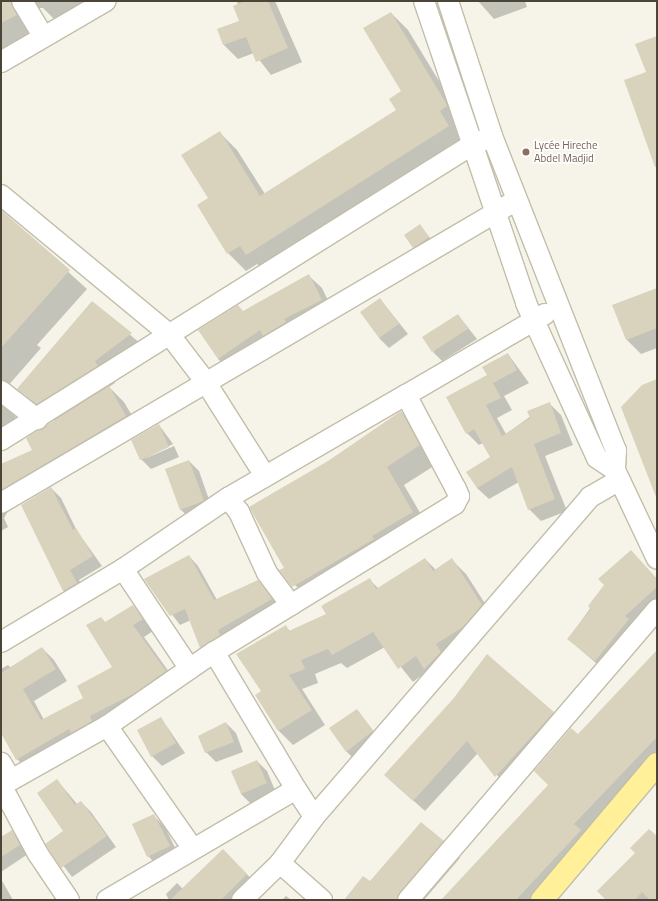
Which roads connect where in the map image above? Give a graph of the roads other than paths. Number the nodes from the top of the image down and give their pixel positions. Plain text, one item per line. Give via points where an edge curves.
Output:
1 (22, 1) edge
2 (106, 1) edge
3 (424, 1) edge
4 (448, 1) edge
5 (43, 36) junction
6 (1, 62) edge
7 (492, 136) junction
8 (470, 146) junction
9 (1, 195) edge
10 (517, 200) junction
11 (493, 213) junction
12 (557, 307) junction
13 (534, 320) junction
14 (169, 334) junction
15 (205, 381) junction
16 (1, 391) edge
17 (406, 395) junction
18 (37, 419) junction
19 (1, 440) edge
20 (617, 475) junction
21 (264, 476) junction
22 (228, 498) junction
23 (1, 504) edge
24 (657, 559) edge
25 (123, 569) junction
26 (291, 605) junction
27 (657, 609) edge
28 (2, 638) edge
29 (214, 652) junction
30 (190, 669) junction
31 (107, 726) junction
32 (1, 763) edge
33 (657, 764) edge
34 (5, 785) edge
35 (296, 789) junction
36 (314, 817) junction
37 (193, 849) junction
38 (280, 863) junction
39 (69, 900) edge
40 (107, 900) edge
41 (242, 900) edge
42 (322, 900) edge
43 (408, 900) edge
44 (542, 900) edge

1 - 5 street
2 - 5 street
3 - 8 street
4 - 7 street
5 - 6 street
7 - 8 street
7 - 10 street
8 - 11 street
8 - 14 street
9 - 14 street
10 - 11 street
10 - 12 street
11 - 13 street
11 - 15 street
12 - 13 street
12 - 20 street via 616,450
13 - 17 street
13 - 20 street via 597,458
14 - 15 street
14 - 18 street
15 - 21 street
15 - 23 street
16 - 18 street
17 - 21 street
17 - 26 street via 450,475 458,502
18 - 19 street
20 - 24 street
20 - 36 street via 590,497
21 - 22 street
22 - 25 street
22 - 26 street via 239,512 267,573
25 - 28 street
25 - 30 street
26 - 29 street
27 - 43 street
29 - 30 street
29 - 35 street
30 - 31 street
31 - 34 street
31 - 37 street
32 - 34 street
33 - 44 main road
34 - 39 street via 38,854
35 - 36 street
35 - 37 street
36 - 38 street
37 - 40 street
38 - 41 street
38 - 42 street

